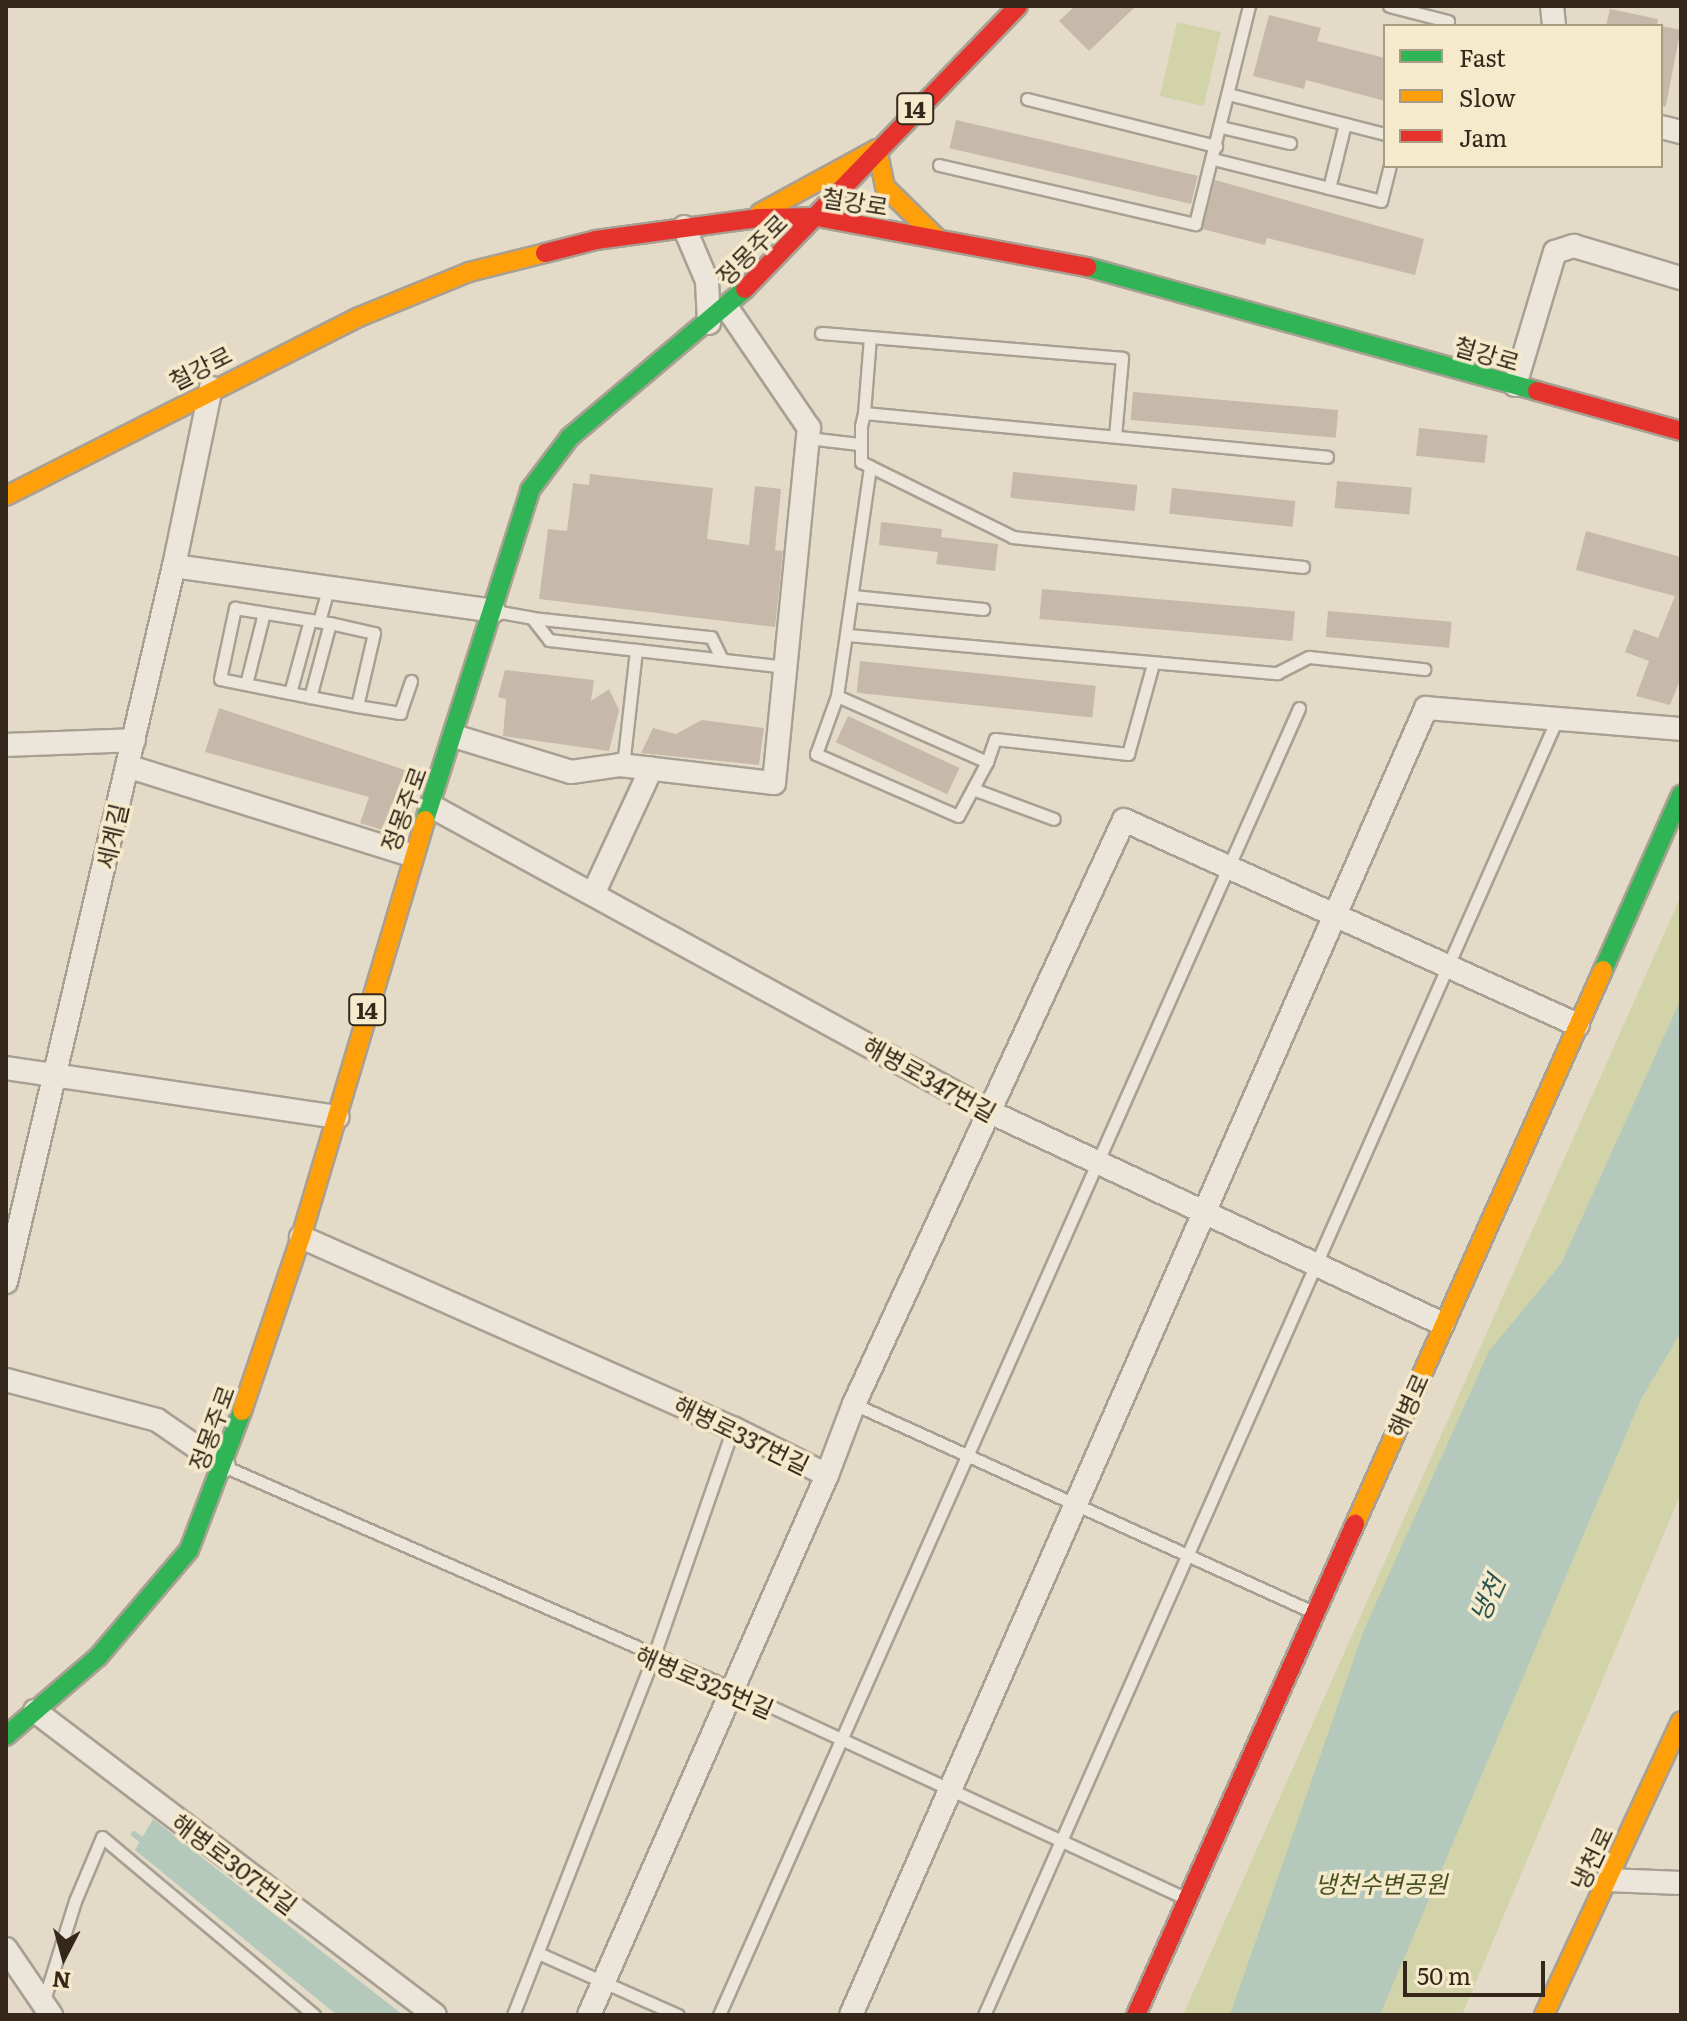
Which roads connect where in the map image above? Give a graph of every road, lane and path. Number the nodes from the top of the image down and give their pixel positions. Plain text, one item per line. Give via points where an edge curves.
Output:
1 (1018, 6) edge
2 (1249, 6) edge
3 (1389, 6) edge
4 (1448, 21) dead end
5 (1228, 94) junction
6 (1027, 99) dead end
7 (1345, 124) junction
8 (1221, 127) junction
9 (1383, 134) edge
10 (1290, 143) dead end
11 (1216, 146) junction
12 (877, 149) junction
13 (1213, 159) junction
14 (939, 165) dead end
15 (1389, 168) edge
16 (1329, 188) junction
17 (817, 217) junction
18 (748, 219) junction
19 (684, 227) junction
20 (899, 232) junction
21 (938, 239) junction
22 (775, 259) junction
23 (1681, 278) edge
24 (727, 308) junction
25 (709, 323) junction
26 (821, 333) dead end
27 (870, 337) junction
28 (1515, 385) junction
29 (211, 388) junction
30 (864, 413) junction
31 (1681, 431) edge
32 (1115, 436) junction
33 (808, 438) junction
34 (859, 444) junction
35 (1327, 457) dead end
36 (870, 466) junction
37 (6, 496) edge
38 (174, 566) junction
39 (1303, 567) dead end
40 (329, 587) junction
41 (853, 596) junction
42 (983, 609) dead end
43 (494, 611) junction
44 (264, 613) junction
45 (532, 618) junction
46 (320, 621) junction
47 (848, 635) junction
48 (636, 650) junction
49 (722, 660) junction
50 (1153, 664) junction
51 (786, 667) junction
52 (1424, 669) dead end
53 (411, 681) dead end
54 (246, 684) junction
55 (290, 693) junction
56 (837, 696) junction
57 (310, 697) junction
58 (357, 706) junction
59 (1299, 708) dead end
60 (1557, 719) junction
61 (1681, 729) edge
62 (454, 736) junction
63 (134, 740) junction
64 (6, 745) edge
65 (987, 762) junction
66 (127, 766) junction
67 (623, 766) junction
68 (651, 769) junction
69 (973, 789) junction
70 (1681, 795) edge
71 (431, 806) junction
72 (1054, 819) dead end
73 (411, 855) junction
74 (1229, 870) junction
75 (594, 892) junction
76 (1335, 919) junction
77 (1449, 969) junction
78 (1578, 1025) junction
79 (6, 1068) edge
80 (55, 1075) junction
81 (988, 1111) junction
82 (337, 1117) junction
83 (1101, 1163) junction
84 (1206, 1213) junction
85 (301, 1237) junction
86 (1319, 1265) junction
87 (6, 1282) edge
88 (1443, 1324) junction
89 (6, 1380) edge
90 (854, 1404) junction
91 (733, 1428) junction
92 (968, 1458) junction
93 (224, 1466) junction
94 (827, 1475) junction
95 (1076, 1506) junction
96 (1189, 1557) junction
97 (1314, 1612) junction
98 (653, 1658) junction
99 (731, 1688) junction
100 (35, 1711) junction
101 (1681, 1721) edge
102 (6, 1736) edge
103 (840, 1743) junction
104 (950, 1792) junction
105 (1061, 1842) junction
106 (1607, 1880) junction
107 (1681, 1883) edge
108 (1185, 1898) junction
109 (6, 1949) edge
110 (538, 1953) junction
111 (603, 1982) junction
112 (48, 2008) edge
113 (314, 2015) edge
114 (435, 2015) edge
115 (513, 2015) edge
116 (589, 2015) edge
117 (678, 2015) edge
118 (719, 2015) edge
119 (851, 2015) edge
120 (984, 2015) edge
121 (1136, 2015) edge
122 (1544, 2015) edge

1 - 12 main road, 정몽주로 / 14
2 - 5 lane
3 - 4 lane
5 - 7 lane
5 - 8 lane
6 - 11 lane
7 - 9 lane
7 - 16 lane
8 - 10 lane
8 - 11 lane
11 - 13 lane
12 - 17 main road, 정몽주로 / 14
12 - 18 main road
12 - 21 main road via 885,187
13 - 14 lane via 1195,224
13 - 16 lane
15 - 16 lane via 1381,201
17 - 18 main road, 철강로
17 - 20 main road, 철강로
17 - 22 main road, 정몽주로 / 14
18 - 19 main road, 철강로
18 - 22 main road via 766,229
19 - 25 street via 707,281
19 - 29 main road, 철강로 via 596,240 469,272 359,317
20 - 21 main road, 철강로
20 - 22 main road via 822,240
21 - 28 main road, 철강로 via 1073,263
22 - 24 main road, 정몽주로 / 14
23 - 28 street via 1574,246 1555,252
24 - 25 main road, 정몽주로 / 14
24 - 33 street via 809,428
25 - 43 main road, 정몽주로 / 14 via 570,437 547,463 530,490
26 - 27 lane
27 - 30 lane
27 - 32 lane via 1122,358
28 - 31 main road, 철강로
29 - 37 main road, 철강로
29 - 38 street, 세계길
30 - 32 lane
30 - 34 lane
32 - 35 lane
33 - 34 lane
33 - 51 street
34 - 36 lane via 861,462
36 - 39 lane via 1013,537
36 - 41 lane
38 - 40 street
38 - 63 street, 세계길
40 - 43 street
40 - 46 lane
41 - 42 lane
41 - 47 lane
43 - 45 lane
43 - 62 main road, 정몽주로 / 14
44 - 46 lane
44 - 54 lane
44 - 54 lane via 235,608 220,679
45 - 48 lane via 549,640
45 - 49 lane via 711,637
46 - 55 lane
46 - 57 lane
46 - 58 lane via 374,633
47 - 50 lane
47 - 56 lane
48 - 49 lane
48 - 67 lane
49 - 51 lane
50 - 52 lane via 1277,673 1309,657
50 - 65 lane via 1128,754 995,739
51 - 68 street via 774,783
53 - 58 lane via 400,713
54 - 55 lane
55 - 57 lane
56 - 65 lane
56 - 69 lane via 816,754 958,816
57 - 58 lane
59 - 74 lane
60 - 61 street
60 - 76 street via 1426,708
60 - 77 lane
62 - 67 street via 571,772
62 - 71 main road, 정몽주로 / 14
63 - 64 street
63 - 66 street, 세계길
65 - 69 lane
66 - 73 street
66 - 80 street, 세계길
67 - 68 street
68 - 75 street
69 - 72 lane
70 - 78 main road, 해병로
71 - 73 main road, 정몽주로 / 14
71 - 75 street, 해병로347번길
73 - 82 main road, 정몽주로 / 14
74 - 76 street
74 - 81 street, 해병로337번길 via 1124,820
74 - 83 lane
75 - 81 street, 해병로347번길
76 - 77 street
76 - 84 street
77 - 78 street
77 - 86 lane
78 - 88 main road, 해병로
79 - 80 street
80 - 82 street
80 - 87 street, 세계길
81 - 83 street, 해병로347번길
81 - 90 street, 해병로337번길
82 - 85 main road, 정몽주로 / 14
83 - 84 street, 해병로347번길
83 - 92 lane
84 - 86 street, 해병로347번길
84 - 95 street
85 - 91 street, 해병로337번길
85 - 93 main road, 정몽주로 / 14
86 - 88 street, 해병로347번길
86 - 96 lane
88 - 97 main road, 해병로
89 - 93 street via 157,1420
90 - 92 lane
90 - 94 street, 해병로337번길
91 - 94 street, 해병로337번길
91 - 98 lane
92 - 95 lane
92 - 103 lane
93 - 98 lane, 해병로325번길
93 - 100 main road, 정몽주로 / 14 via 189,1550 156,1593 98,1657
94 - 99 street
95 - 96 lane
95 - 104 street
96 - 97 lane
96 - 105 lane
97 - 108 main road, 해병로
98 - 99 lane, 해병로325번길
98 - 110 lane
99 - 103 lane, 해병로325번길
99 - 111 street
100 - 102 main road, 정몽주로 / 14
100 - 114 street, 해병로307번길
101 - 106 main road, 냉천로
103 - 104 lane, 해병로325번길
103 - 118 lane
104 - 105 lane, 해병로325번길
104 - 119 street
105 - 108 lane, 해병로325번길
105 - 120 lane
106 - 107 street
106 - 122 main road, 냉천로
108 - 121 main road, 해병로
109 - 112 street
110 - 111 lane
110 - 115 lane
111 - 116 street
111 - 117 lane
112 - 113 lane via 75,1901 102,1837

